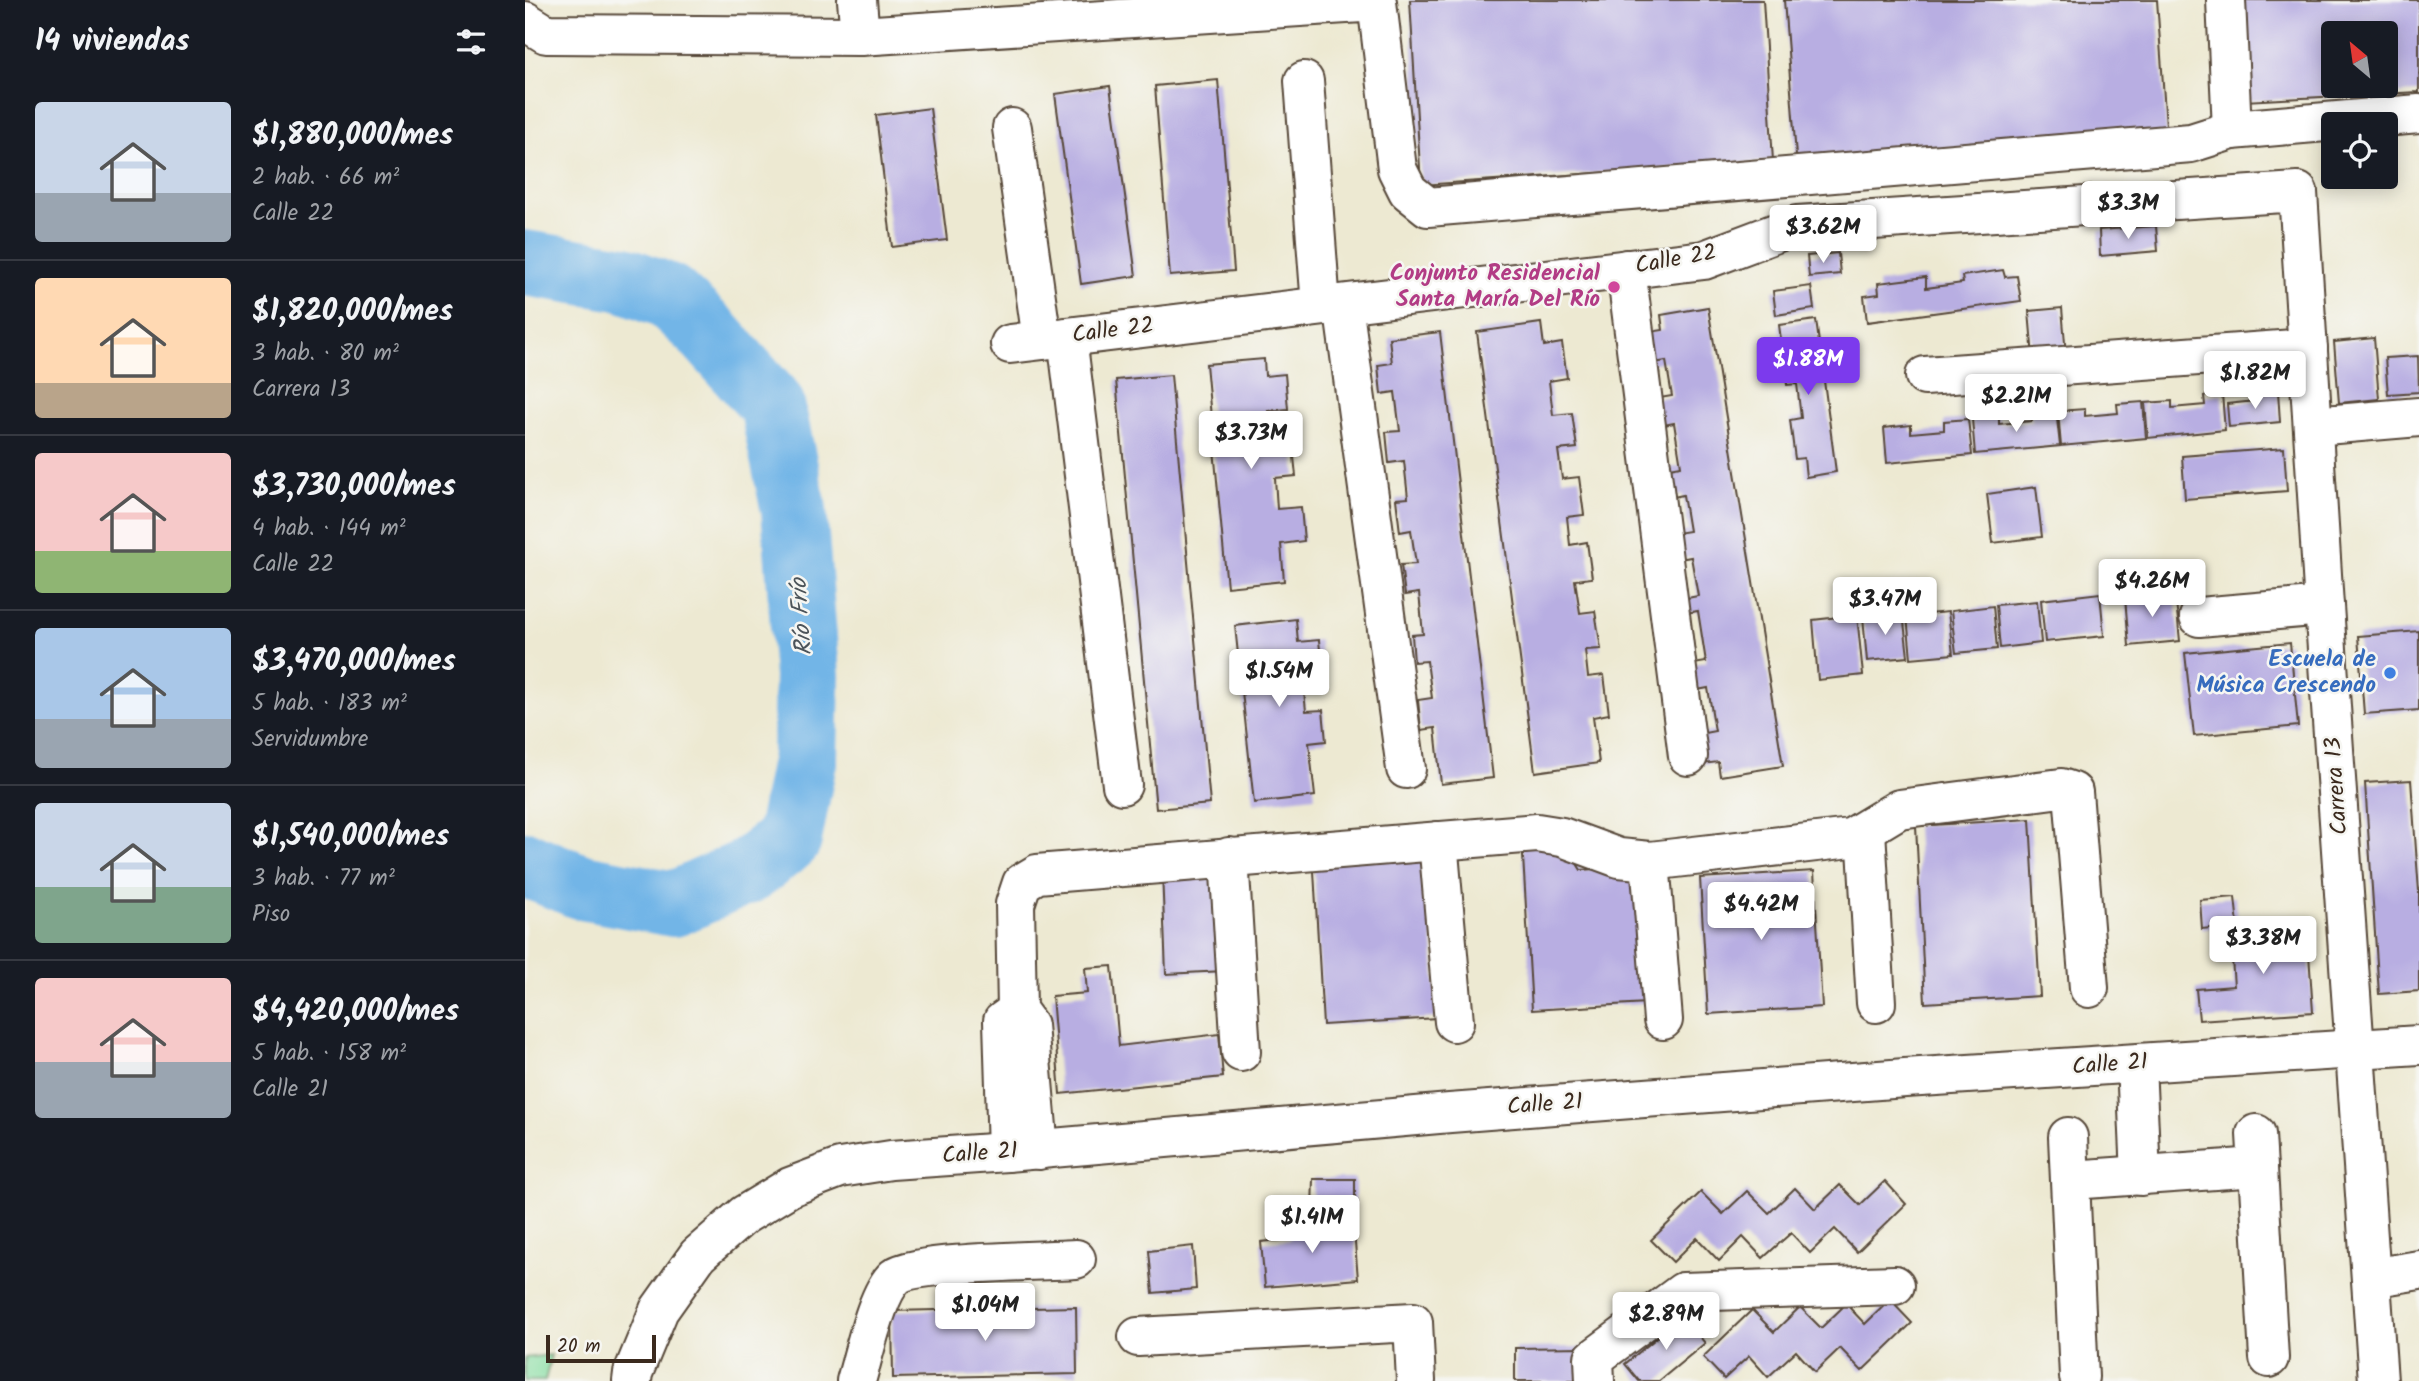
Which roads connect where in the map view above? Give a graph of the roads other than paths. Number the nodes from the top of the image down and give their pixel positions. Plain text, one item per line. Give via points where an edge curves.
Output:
1 (2226, 0) edge
2 (1377, 1) edge
3 (858, 18) edge
4 (525, 22) edge
5 (1304, 81) dead end
6 (2419, 114) edge
7 (1012, 128) dead end
8 (2232, 130) junction
9 (2298, 192) joint
10 (1626, 269) junction
11 (1332, 305) junction
12 (1040, 340) junction
13 (2308, 348) junction
14 (1925, 376) dead end
15 (2419, 417) edge
16 (2313, 426) junction
17 (2324, 606) junction
18 (2199, 618) dead end
19 (1688, 756) dead end
20 (1406, 769) dead end
21 (1122, 785) dead end
22 (1866, 830) junction
23 (1438, 841) junction
24 (1229, 857) junction
25 (1650, 861) junction
26 (2089, 988) dead end
27 (1876, 1003) dead end
28 (1663, 1020) dead end
29 (1454, 1023) dead end
30 (2419, 1045) edge
31 (2355, 1050) junction
32 (1241, 1052) dead end
33 (2136, 1064) junction
34 (2069, 1137) dead end
35 (1023, 1151) junction
36 (2141, 1176) junction
37 (2071, 1180) junction
38 (1076, 1259) dead end
39 (2419, 1269) edge
40 (2371, 1278) junction
41 (1895, 1285) dead end
42 (1138, 1337) dead end
43 (2269, 1358) dead end
44 (2079, 1377) dead end
45 (632, 1381) edge
46 (856, 1381) edge
47 (1416, 1381) edge
48 (1595, 1381) edge
49 (2378, 1381) edge

1 - 8 street
2 - 3 street
2 - 8 street via 1397,169 1408,191 1427,207 2191,143
3 - 4 street via 546,34
5 - 11 street
6 - 8 street
7 - 12 street
9 - 10 street, Calle 22 via 1797,225 1704,260
9 - 13 street, Carrera 13
10 - 11 street, Calle 22
10 - 19 street
11 - 12 street, Calle 22
11 - 20 street
12 - 21 street
13 - 14 street
13 - 16 street, Carrera 13
15 - 16 street
16 - 17 street, Carrera 13
17 - 18 street
17 - 31 street, Carrera 13
22 - 25 street via 1851,838
22 - 26 street via 1899,809 2061,788 2074,792
22 - 27 street
23 - 24 street
23 - 25 street via 1537,833 1619,858
23 - 29 street
24 - 32 street
24 - 35 street via 1037,874 1021,883 1015,904 1017,1010 1003,1021
25 - 28 street
30 - 31 street, Calle 21
31 - 33 street, Calle 21
31 - 40 street, Carrera 13
33 - 35 street, Calle 21 via 1491,1109
33 - 36 street
34 - 37 street
35 - 45 street, Calle 21 via 891,1160 840,1168 790,1187 744,1215 698,1255 659,1310
36 - 37 street
36 - 43 street via 2257,1150
37 - 44 street
38 - 46 street via 922,1267 896,1276 881,1298
39 - 40 street
40 - 49 street, Carrera 13
41 - 48 street via 1683,1292 1594,1358
42 - 47 street via 1413,1322

